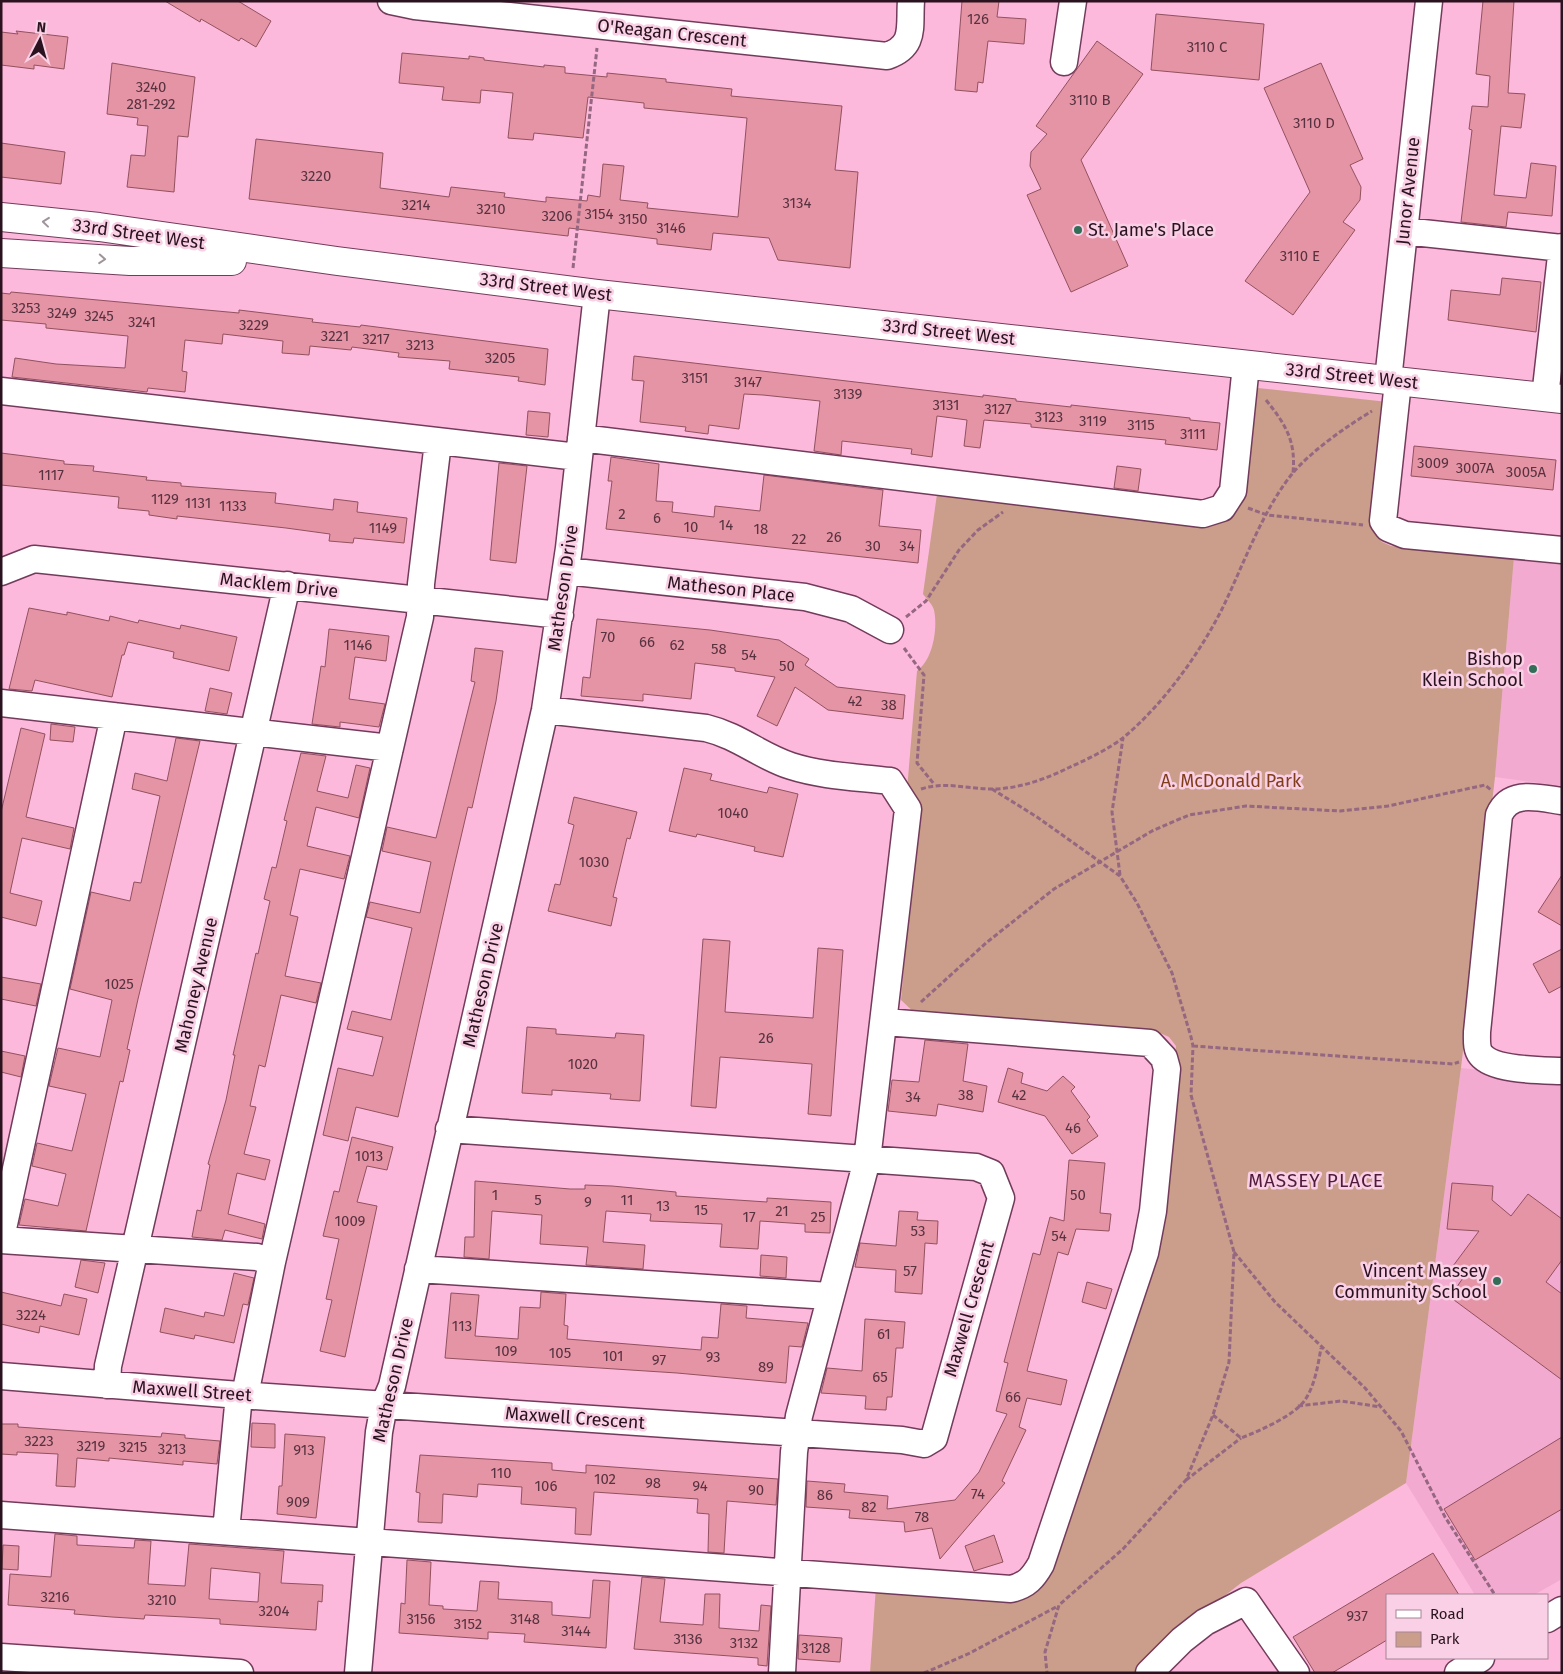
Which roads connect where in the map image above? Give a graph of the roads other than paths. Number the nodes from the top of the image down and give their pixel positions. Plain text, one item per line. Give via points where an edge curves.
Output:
1 (391, 1) edge
2 (911, 1) edge
3 (1072, 1) edge
4 (1429, 1) edge
5 (1064, 62) dead end
6 (1, 217) edge
7 (1404, 231) junction
8 (1562, 247) edge
9 (1, 252) edge
10 (337, 261) junction
11 (597, 294) junction
12 (1246, 365) junction
13 (1393, 381) junction
14 (1, 391) edge
15 (1554, 398) edge
16 (438, 442) junction
17 (579, 447) junction
18 (1562, 550) edge
19 (566, 571) junction
20 (1, 572) edge
21 (287, 585) junction
22 (420, 600) junction
23 (560, 615) junction
24 (890, 630) dead end
25 (1, 703) edge
26 (545, 710) junction
27 (114, 716) junction
28 (254, 731) junction
29 (390, 748) junction
30 (1562, 801) edge
31 (892, 1022) junction
32 (1562, 1071) edge
33 (449, 1129) junction
34 (867, 1160) junction
35 (1, 1239) edge
36 (137, 1249) junction
37 (272, 1262) junction
38 (418, 1269) junction
39 (829, 1296) junction
40 (1, 1376) edge
41 (107, 1385) junction
42 (242, 1395) junction
43 (384, 1405) junction
44 (797, 1433) junction
45 (1, 1515) edge
46 (226, 1531) junction
47 (368, 1543) junction
48 (788, 1572) junction
49 (1562, 1610) edge
50 (1548, 1618) edge
51 (1, 1657) edge
52 (1479, 1659) edge
53 (79, 1667) edge
54 (240, 1673) edge
55 (358, 1673) edge
56 (782, 1673) edge
57 (1149, 1673) edge
58 (1296, 1673) edge
59 (1458, 1673) edge

1 - 2 street, O'Reagan Crescent via 887,56 899,52 908,42
3 - 5 street
4 - 7 street, Junor Avenue
10 -> 6 main road, 33rd Street West via 99,227
7 - 8 street
7 - 13 street, Junor Avenue
8 - 15 street
9 -> 10 main road, 33rd Street West via 130,261
10 - 11 main road, 33rd Street West
11 - 12 main road, 33rd Street West
11 - 17 street, Matheson Drive
12 - 13 main road, 33rd Street West
12 - 17 street via 1233,491 1222,508 1203,514 1030,492
13 - 15 main road, 33rd Street West
13 - 18 street, Junor Avenue via 1394,411 1383,521 1388,528 1404,535
14 - 16 street
16 - 17 street
16 - 22 street
17 - 19 street, Matheson Drive
19 - 23 street, Matheson Drive
19 - 24 street, Matheson Place via 805,597 851,609
20 - 21 street, Macklem Drive via 34,559
21 - 22 street, Macklem Drive
21 - 28 street, Mahoney Avenue
22 - 23 street, Macklem Drive
22 - 29 street via 420,617
23 - 26 street, Matheson Drive
25 - 27 street
26 - 31 street via 714,730 736,737 796,768 890,781 908,809
26 - 33 street, Matheson Drive
27 - 28 street
27 - 35 street
28 - 29 street
28 - 36 street, Mahoney Avenue
29 - 37 street
30 - 32 street via 1524,797 1507,802 1499,815 1476,1032 1481,1055 1490,1062 1501,1066
31 - 34 street
31 - 48 street via 1150,1043 1164,1058 1167,1069 1147,1246 1041,1564 1029,1582 1011,1588
33 - 34 street, Maxwell Crescent
33 - 38 street, Matheson Drive
34 - 39 street
34 - 44 street, Maxwell Crescent via 976,1167 991,1173 1001,1198 934,1438 924,1444
35 - 36 street
36 - 37 street via 256,1257
36 - 41 street, Mahoney Avenue via 108,1366
37 - 42 street
38 - 39 street
38 - 43 street, Matheson Drive via 392,1386
39 - 44 street
40 - 41 street, Maxwell Street
41 - 42 street, Maxwell Street
42 - 43 street, Maxwell Street
42 - 46 street
43 - 44 street, Maxwell Crescent
43 - 47 street, Matheson Drive
44 - 48 street
45 - 46 street
46 - 47 street
47 - 48 street
47 - 55 street, Matheson Drive
48 - 56 street
49 - 50 street
51 - 53 street
52 - 59 street
53 - 54 street
57 - 58 street via 1205,1622 1246,1602

